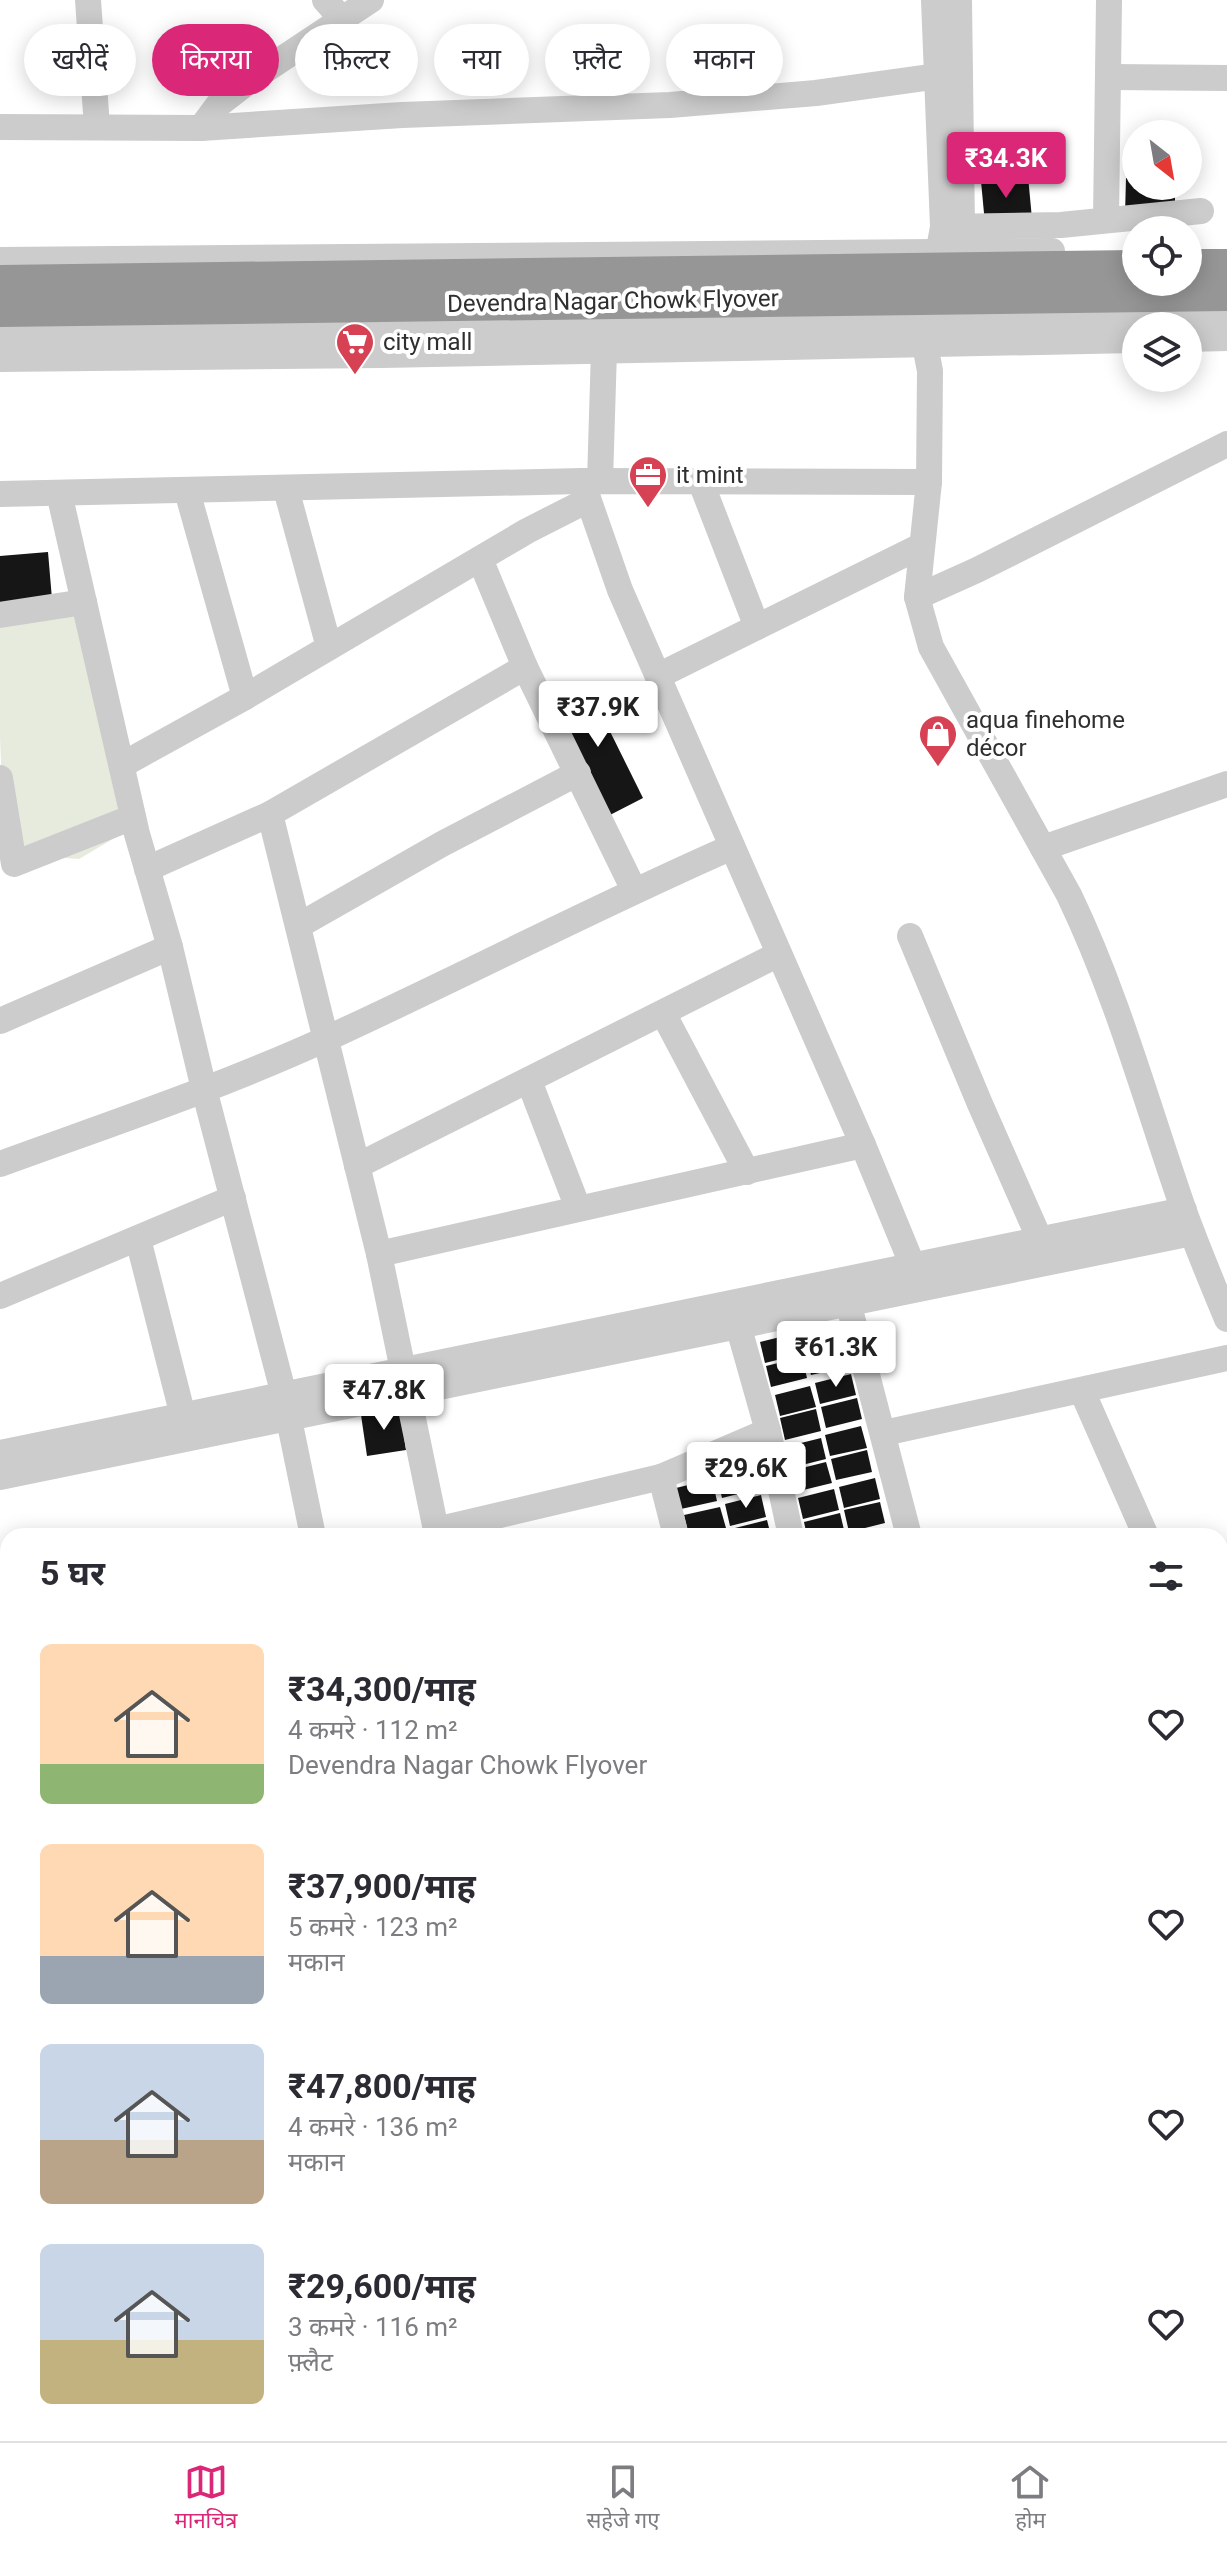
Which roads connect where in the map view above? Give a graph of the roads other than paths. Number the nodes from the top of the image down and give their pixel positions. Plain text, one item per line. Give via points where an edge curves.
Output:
1 (88, 0) edge
2 (371, 0) edge
3 (934, 0) edge
4 (959, 0) edge
5 (1109, 0) edge
6 (334, 10) edge
7 (948, 74) junction
8 (1110, 77) junction
9 (1227, 78) edge
10 (0, 127) edge
11 (97, 127) junction
12 (201, 128) junction
13 (1201, 211) dead end
14 (1106, 219) junction
15 (950, 239) junction
16 (1122, 250) edge
17 (1202, 251) edge
18 (1227, 251) edge
19 (0, 260) edge
20 (1202, 267) edge
21 (1227, 267) edge
22 (1122, 268) edge
23 (0, 283) edge
24 (1227, 293) edge
25 (0, 309) edge
26 (1227, 317) edge
27 (935, 332) junction
28 (0, 334) edge
29 (1227, 338) edge
30 (1122, 339) edge
31 (1202, 339) edge
32 (604, 350) junction
33 (0, 359) edge
34 (1227, 444) edge
35 (700, 480) junction
36 (929, 482) junction
37 (590, 487) junction
38 (286, 489) junction
39 (187, 491) junction
40 (59, 493) junction
41 (0, 494) edge
42 (921, 546) junction
43 (480, 559) junction
44 (917, 597) junction
45 (84, 602) junction
46 (0, 615) edge
47 (757, 627) junction
48 (329, 647) junction
49 (525, 667) junction
50 (658, 676) junction
51 (245, 697) junction
52 (122, 765) junction
53 (578, 773) junction
54 (0, 778) edge
55 (1227, 784) edge
56 (270, 814) junction
57 (133, 817) junction
58 (732, 847) junction
59 (1043, 848) junction
60 (147, 869) junction
61 (634, 890) junction
62 (298, 926) junction
63 (910, 936) dead end
64 (170, 947) junction
65 (779, 954) junction
66 (663, 1013) junction
67 (0, 1021) edge
68 (326, 1039) junction
69 (529, 1081) junction
70 (204, 1089) junction
71 (863, 1145) junction
72 (0, 1164) edge
73 (357, 1166) junction
74 (747, 1172) junction
75 (233, 1198) junction
76 (578, 1208) junction
77 (1188, 1222) junction
78 (138, 1239) junction
79 (1040, 1240) junction
80 (379, 1254) junction
81 (917, 1277) junction
82 (0, 1296) edge
83 (848, 1302) junction
84 (1227, 1319) edge
85 (738, 1325) junction
86 (1227, 1358) edge
87 (407, 1383) junction
88 (1082, 1391) junction
89 (286, 1406) junction
90 (183, 1416) junction
91 (768, 1431) junction
92 (884, 1433) junction
93 (0, 1453) edge
94 (0, 1477) edge
95 (661, 1477) junction
96 (311, 1528) edge
97 (435, 1528) edge
98 (456, 1528) edge
99 (674, 1528) edge
100 (789, 1528) edge
101 (907, 1528) edge
102 (1142, 1528) edge

1 - 11 street
2 - 6 street
3 - 7 street
4 - 7 street
5 - 8 street
6 - 12 street via 218,105
7 - 12 street via 816,93 670,105
7 - 15 street
8 - 9 street
8 - 14 street
10 - 11 street
11 - 12 street
13 - 14 street
14 - 15 street
15 - 16 street
15 - 19 street
15 - 27 street
17 - 18 street
20 - 21 highway
22 - 23 highway, Devendra Nagar Chowk Flyover, bridge
24 - 25 highway, Devendra Nagar Chowk Flyover, bridge
26 - 27 street
27 - 28 street
27 - 30 street
27 - 32 street
27 - 36 street
29 - 31 street
32 - 33 street
32 - 37 street
34 - 44 street
35 - 36 street
35 - 37 street
35 - 47 street
36 - 42 street
37 - 38 street
37 - 43 street
37 - 50 street via 620,590
38 - 39 street
38 - 48 street
39 - 40 street
39 - 51 street
40 - 41 street
40 - 45 street
42 - 44 street
42 - 47 street
43 - 48 street
43 - 49 street
44 - 59 street via 931,647
45 - 46 street
45 - 52 street
47 - 50 street
48 - 51 street
49 - 53 street
49 - 56 street
50 - 58 street
51 - 52 street
52 - 57 street
53 - 61 street
53 - 62 street
54 - 57 street via 14,864
55 - 59 street
56 - 60 street
56 - 62 street
57 - 60 street
58 - 61 street
58 - 65 street
59 - 77 street via 1115,1003
60 - 64 street
61 - 68 street
62 - 68 street
63 - 79 street
64 - 67 street
64 - 70 street
65 - 66 street
65 - 71 street
66 - 69 street
66 - 74 street
68 - 70 street
68 - 73 street
69 - 73 street
69 - 76 street
70 - 72 street
70 - 75 street
71 - 74 street
71 - 81 street
73 - 80 street
74 - 76 street
75 - 78 street
75 - 89 street
76 - 80 street
77 - 79 street
77 - 81 street
77 - 84 street
78 - 82 street
78 - 90 street
79 - 81 street
80 - 87 street
81 - 83 street
81 - 87 street
83 - 85 street
83 - 92 street
85 - 87 street
85 - 91 street
86 - 88 street
87 - 89 street
87 - 97 street
88 - 92 street
88 - 102 street
89 - 90 street
89 - 94 street
89 - 96 street
90 - 93 street
91 - 95 street
91 - 100 street
92 - 101 street
95 - 98 street
95 - 99 street

